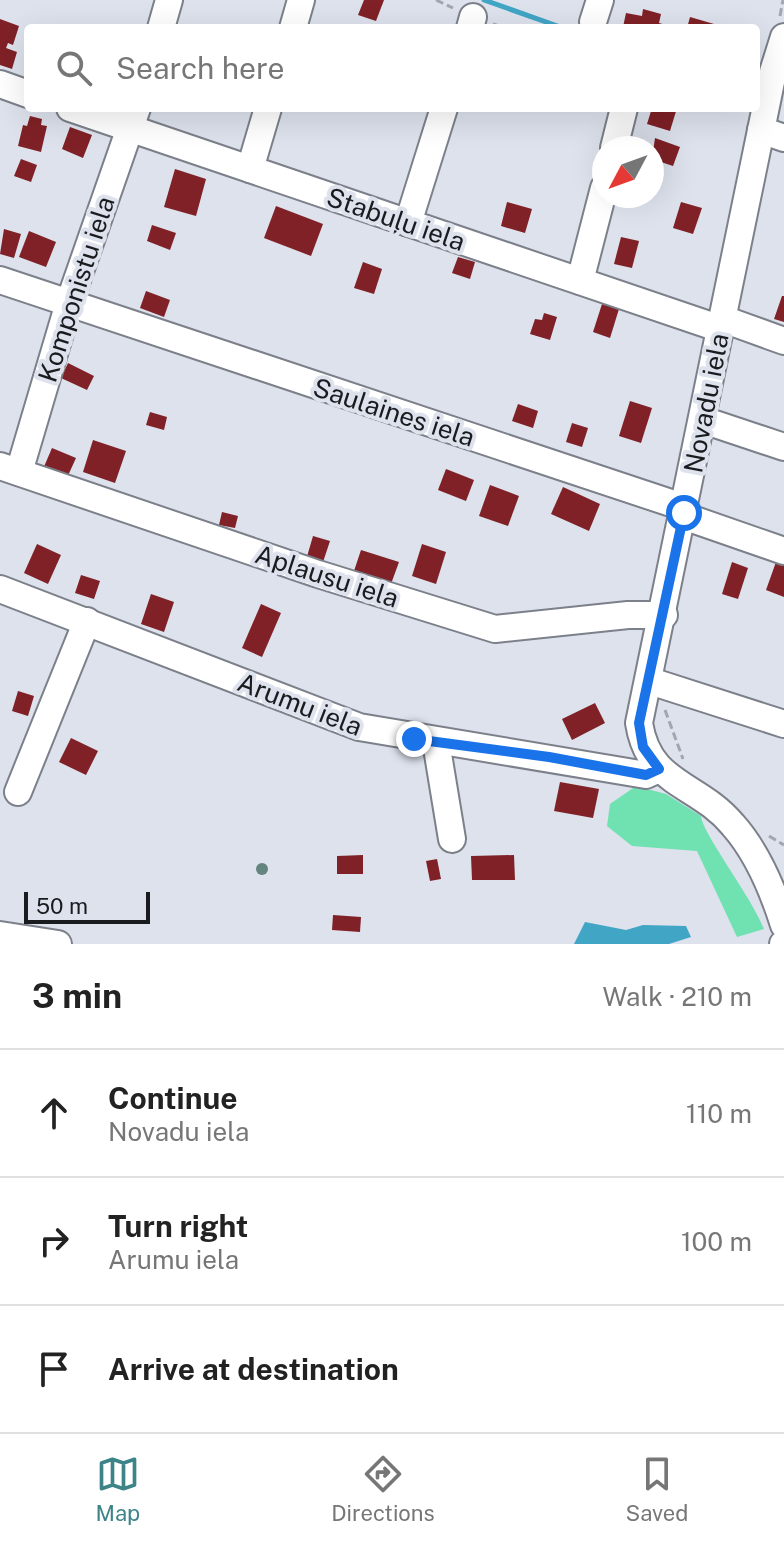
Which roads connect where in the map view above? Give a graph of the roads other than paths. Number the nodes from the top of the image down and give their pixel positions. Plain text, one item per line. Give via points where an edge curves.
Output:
1 (169, 0) edge
2 (301, 0) edge
3 (162, 24) edge
4 (294, 24) edge
5 (784, 37) edge
6 (0, 84) edge
7 (24, 93) edge
8 (96, 112) edge
9 (267, 112) edge
10 (443, 112) edge
11 (623, 112) edge
12 (134, 118) edge
13 (772, 134) edge
14 (617, 136) edge
15 (250, 169) junction
16 (599, 208) edge
17 (408, 223) junction
18 (0, 280) edge
19 (580, 281) junction
20 (69, 303) junction
21 (722, 324) junction
22 (784, 341) edge
23 (703, 420) junction
24 (784, 447) edge
25 (9, 469) edge
26 (684, 513) junction
27 (784, 551) edge
28 (0, 589) edge
29 (664, 615) junction
30 (87, 621) junction
31 (655, 682) junction
32 (784, 724) edge
33 (436, 742) junction
34 (659, 769) junction
35 (18, 792) dead end
36 (452, 839) dead end
37 (784, 925) edge
38 (0, 935) edge
39 (58, 944) edge

1 - 3 street
2 - 4 street
5 - 13 street, Novadu iela
6 - 7 street
8 - 12 street, Stabuļu iela
9 - 15 street
10 - 17 street
11 - 14 street
12 - 15 street, Stabuļu iela
12 - 20 street, Komponistu iela
13 - 21 street, Novadu iela
15 - 17 street, Stabuļu iela
16 - 19 street
17 - 19 street, Stabuļu iela
18 - 20 street, Saulaines iela
19 - 21 street, Stabuļu iela
20 - 25 street, Komponistu iela
20 - 26 street, Saulaines iela via 674,504
21 - 22 street, Stabuļu iela
21 - 23 street, Novadu iela
23 - 24 street
23 - 26 street, Novadu iela
25 - 29 street, Aplausu iela via 495,629
26 - 27 street, Saulaines iela
26 - 29 street, Novadu iela
28 - 30 street, Arumu iela
29 - 31 street, Novadu iela
30 - 33 street, Arumu iela via 313,713 375,732
30 - 35 street
31 - 32 street
31 - 34 street, Novadu iela via 639,723 643,747
33 - 34 street, Arumu iela via 646,775
33 - 36 street
34 - 37 street, Novadu iela via 732,823 765,878
38 - 39 street

